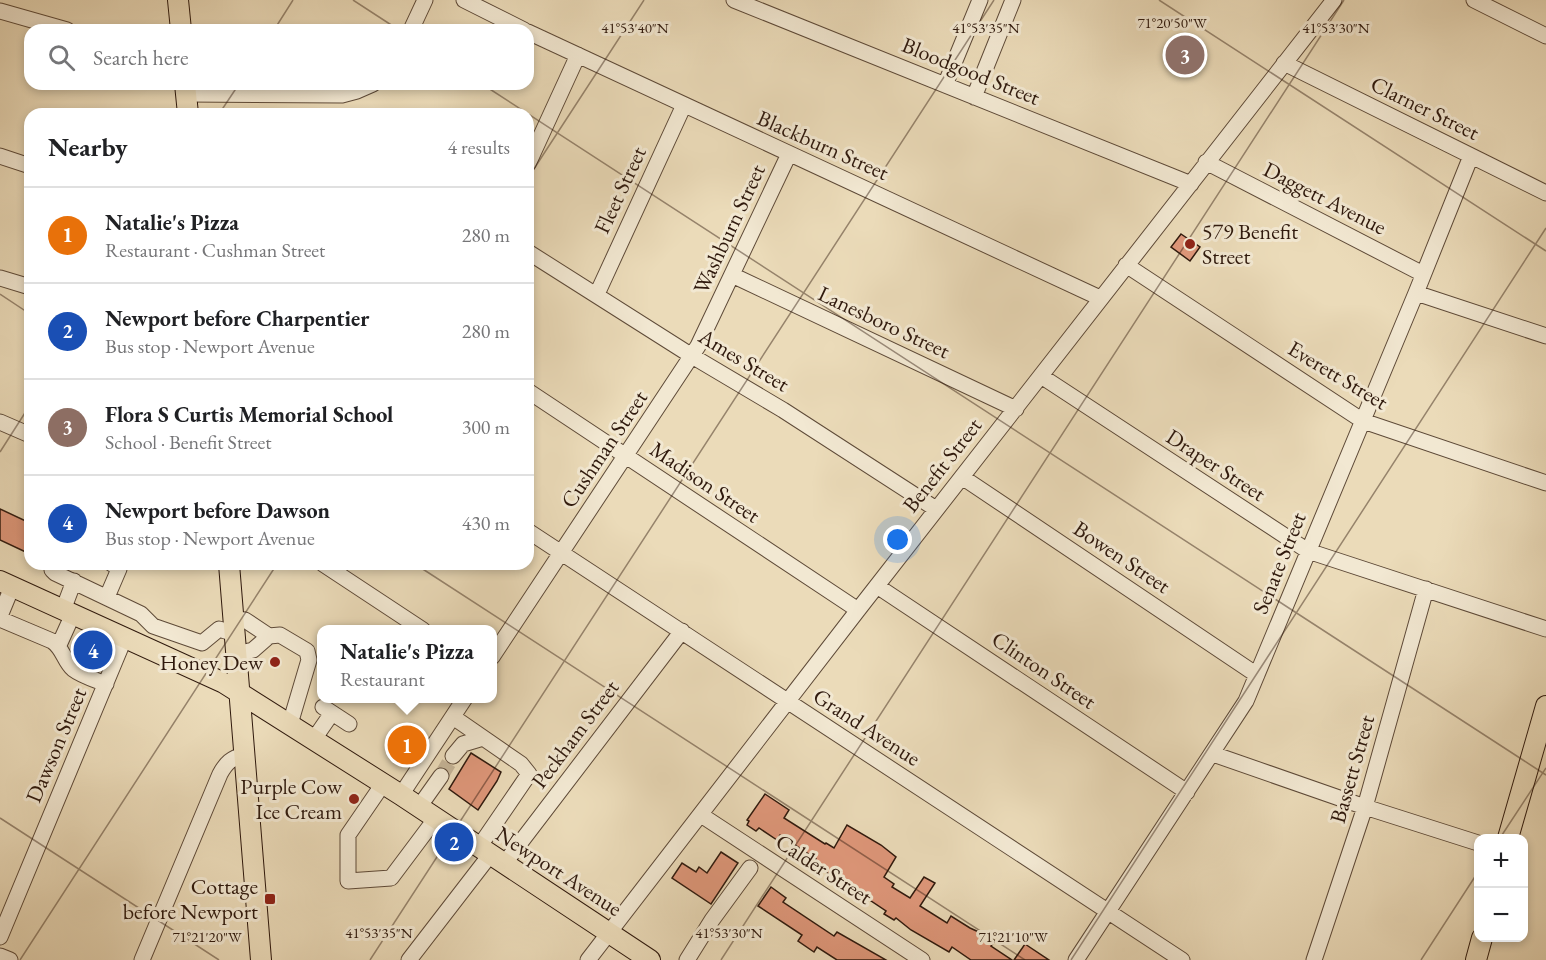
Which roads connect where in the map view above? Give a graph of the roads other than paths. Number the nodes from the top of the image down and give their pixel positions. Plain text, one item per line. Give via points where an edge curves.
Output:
1 (178, 0) edge
2 (425, 0) edge
3 (464, 0) edge
4 (734, 0) edge
5 (980, 0) edge
6 (1012, 0) edge
7 (1334, 0) edge
8 (1474, 0) edge
9 (0, 11) edge
10 (46, 24) edge
11 (180, 24) edge
12 (414, 24) edge
13 (512, 24) edge
14 (534, 35) edge
15 (1546, 36) edge
16 (578, 55) junction
17 (1284, 63) junction
18 (945, 85) junction
19 (186, 90) edge
20 (217, 90) edge
21 (361, 90) edge
22 (974, 97) junction
23 (684, 105) junction
24 (188, 108) edge
25 (534, 151) edge
26 (789, 154) junction
27 (0, 156) edge
28 (1471, 156) junction
29 (1206, 162) junction
30 (24, 163) edge
31 (1191, 184) junction
32 (1546, 193) edge
33 (534, 256) edge
34 (1126, 265) junction
35 (1423, 274) junction
36 (732, 275) junction
37 (0, 278) edge
38 (24, 285) edge
39 (1416, 293) junction
40 (597, 294) junction
41 (1100, 298) junction
42 (1546, 336) edge
43 (692, 356) junction
44 (1041, 376) junction
45 (534, 395) edge
46 (1016, 410) junction
47 (1363, 421) junction
48 (0, 422) edge
49 (24, 432) edge
50 (626, 456) junction
51 (962, 477) junction
52 (1546, 483) edge
53 (936, 509) junction
54 (534, 535) edge
55 (1308, 551) junction
56 (561, 553) junction
57 (52, 570) edge
58 (118, 570) edge
59 (229, 570) edge
60 (332, 570) edge
61 (74, 582) junction
62 (6, 584) edge
63 (877, 586) junction
64 (1426, 589) junction
65 (107, 597) junction
66 (858, 610) junction
67 (68, 612) junction
68 (0, 617) edge
69 (415, 625) edge
70 (153, 626) junction
71 (234, 627) junction
72 (1546, 629) edge
73 (682, 631) junction
74 (269, 636) junction
75 (125, 638) junction
76 (59, 645) junction
77 (147, 647) junction
78 (497, 649) edge
79 (237, 654) junction
80 (1257, 675) junction
81 (106, 684) junction
82 (240, 692) junction
83 (788, 702) junction
84 (462, 703) edge
85 (1546, 706) edge
86 (453, 717) junction
87 (290, 724) junction
88 (349, 724) dead end
89 (483, 738) junction
90 (315, 740) junction
91 (1213, 754) junction
92 (244, 755) junction
93 (453, 756) tunnel mouth
94 (441, 776) tunnel mouth
95 (383, 784) junction
96 (1187, 792) junction
97 (402, 795) junction
98 (419, 807) junction
99 (1365, 807) junction
100 (700, 815) junction
101 (436, 818) junction
102 (1509, 834) edge
103 (1474, 841) edge
104 (491, 855) junction
105 (750, 868) dead end
106 (1109, 912) junction
107 (609, 933) junction
108 (0, 937) edge
109 (1481, 942) edge
110 (0, 956) edge
111 (645, 959) edge
112 (10, 960) edge
113 (142, 960) edge
114 (261, 960) edge
115 (409, 960) edge
116 (589, 960) edge
117 (687, 960) edge
118 (922, 960) edge
119 (1076, 960) edge
120 (1182, 960) edge
121 (1314, 960) edge
122 (1476, 960) edge

1 - 11 main road
2 - 12 street
3 - 13 street
4 - 18 street, Bloodgood Street
5 - 18 street
6 - 22 street
7 - 17 street, Benefit Street
8 - 15 street
9 - 10 street
14 - 16 street, Blackburn Street
16 - 23 street, Blackburn Street
16 - 25 street
17 - 28 street, Clarner Street
17 - 29 street, Benefit Street
18 - 22 street, Bloodgood Street
19 - 24 main road
20 - 21 street via 342,94
22 - 31 street, Bloodgood Street
23 - 26 street, Blackburn Street
23 - 40 street, Fleet Street
26 - 36 street, Washburn Street
26 - 41 street, Blackburn Street
27 - 30 street
28 - 32 street, Clarner Street
28 - 35 street, Senate Street
29 - 31 street, Benefit Street
29 - 35 street, Daggett Avenue
31 - 34 street, Benefit Street
33 - 40 street, Ames Street
34 - 41 street, Benefit Street
34 - 47 street, Everett Street
35 - 39 street, Senate Street
36 - 43 street, Washburn Street
36 - 46 street, Lanesboro Street
37 - 38 street
39 - 42 street
39 - 47 street, Senate Street
40 - 43 street, Ames Street
41 - 44 street, Benefit Street
43 - 50 street, Cushman Street
43 - 53 street, Ames Street
44 - 46 street, Benefit Street
44 - 55 street, Draper Street
45 - 50 street, Madison Street
46 - 51 street, Benefit Street
47 - 52 street, Everett Street
47 - 55 street, Senate Street
48 - 49 street
50 - 56 street, Cushman Street
50 - 66 street, Madison Street
51 - 53 street, Benefit Street
51 - 80 street, Bowen Street
53 - 63 street, Benefit Street
54 - 56 street, Grand Avenue
55 - 64 street, Draper Street
55 - 80 street, Senate Street
56 - 73 street, Grand Avenue
56 - 78 street, Cushman Street
57 - 61 street
58 - 65 street
59 - 71 main road
60 - 69 street
61 - 65 street
61 - 67 street
62 - 67 main road, Newport Avenue
62 - 68 street
63 - 66 street, Benefit Street
63 - 96 street, Clinton Street
64 - 72 street, Draper Street
64 - 99 street, Bassett Street
65 - 70 street via 141,614
66 - 83 street, Benefit Street
67 - 75 main road, Newport Avenue
67 - 76 street
68 - 76 street
70 - 71 street via 202,643 219,629
70 - 77 street
71 - 74 street via 245,620
71 - 79 main road
73 - 83 street, Grand Avenue
73 - 104 street, Peckham Street
74 - 79 street via 253,650
74 - 87 street via 280,635 307,651 309,660
75 - 77 main road, Newport Avenue
75 - 81 street, Dawson Street
76 - 81 street via 74,670
77 - 82 main road, Newport Avenue
79 - 82 main road
80 - 91 street, Senate Street via 1246,701
81 - 108 street, Dawson Street
82 - 87 main road, Newport Avenue
82 - 92 main road
83 - 100 street, Benefit Street
83 - 106 street, Grand Avenue
84 - 86 street
85 - 102 main road
86 - 89 street
86 - 97 street
87 - 90 main road, Newport Avenue
88 - 90 street via 328,710
89 - 93 street via 464,744
89 - 104 street via 529,774
90 - 95 main road, Newport Avenue
91 - 96 street, Senate Street
91 - 99 street
92 - 113 street via 232,758 219,774
92 - 114 main road
94 - 98 street
95 - 97 main road, Newport Avenue
95 - 101 street via 348,835 348,881 391,878
96 - 106 street, Senate Street
97 - 98 main road, Newport Avenue
98 - 101 main road, Newport Avenue
99 - 103 street
99 - 121 street, Bassett Street
100 - 107 street, Benefit Street
100 - 118 street, Calder Street
101 - 104 main road, Newport Avenue
104 - 107 main road, Newport Avenue
104 - 115 street
105 - 117 street
106 - 119 street, Senate Street
106 - 120 street, Grand Avenue
107 - 111 main road, Newport Avenue
107 - 116 street, Benefit Street
109 - 122 main road
110 - 112 street

